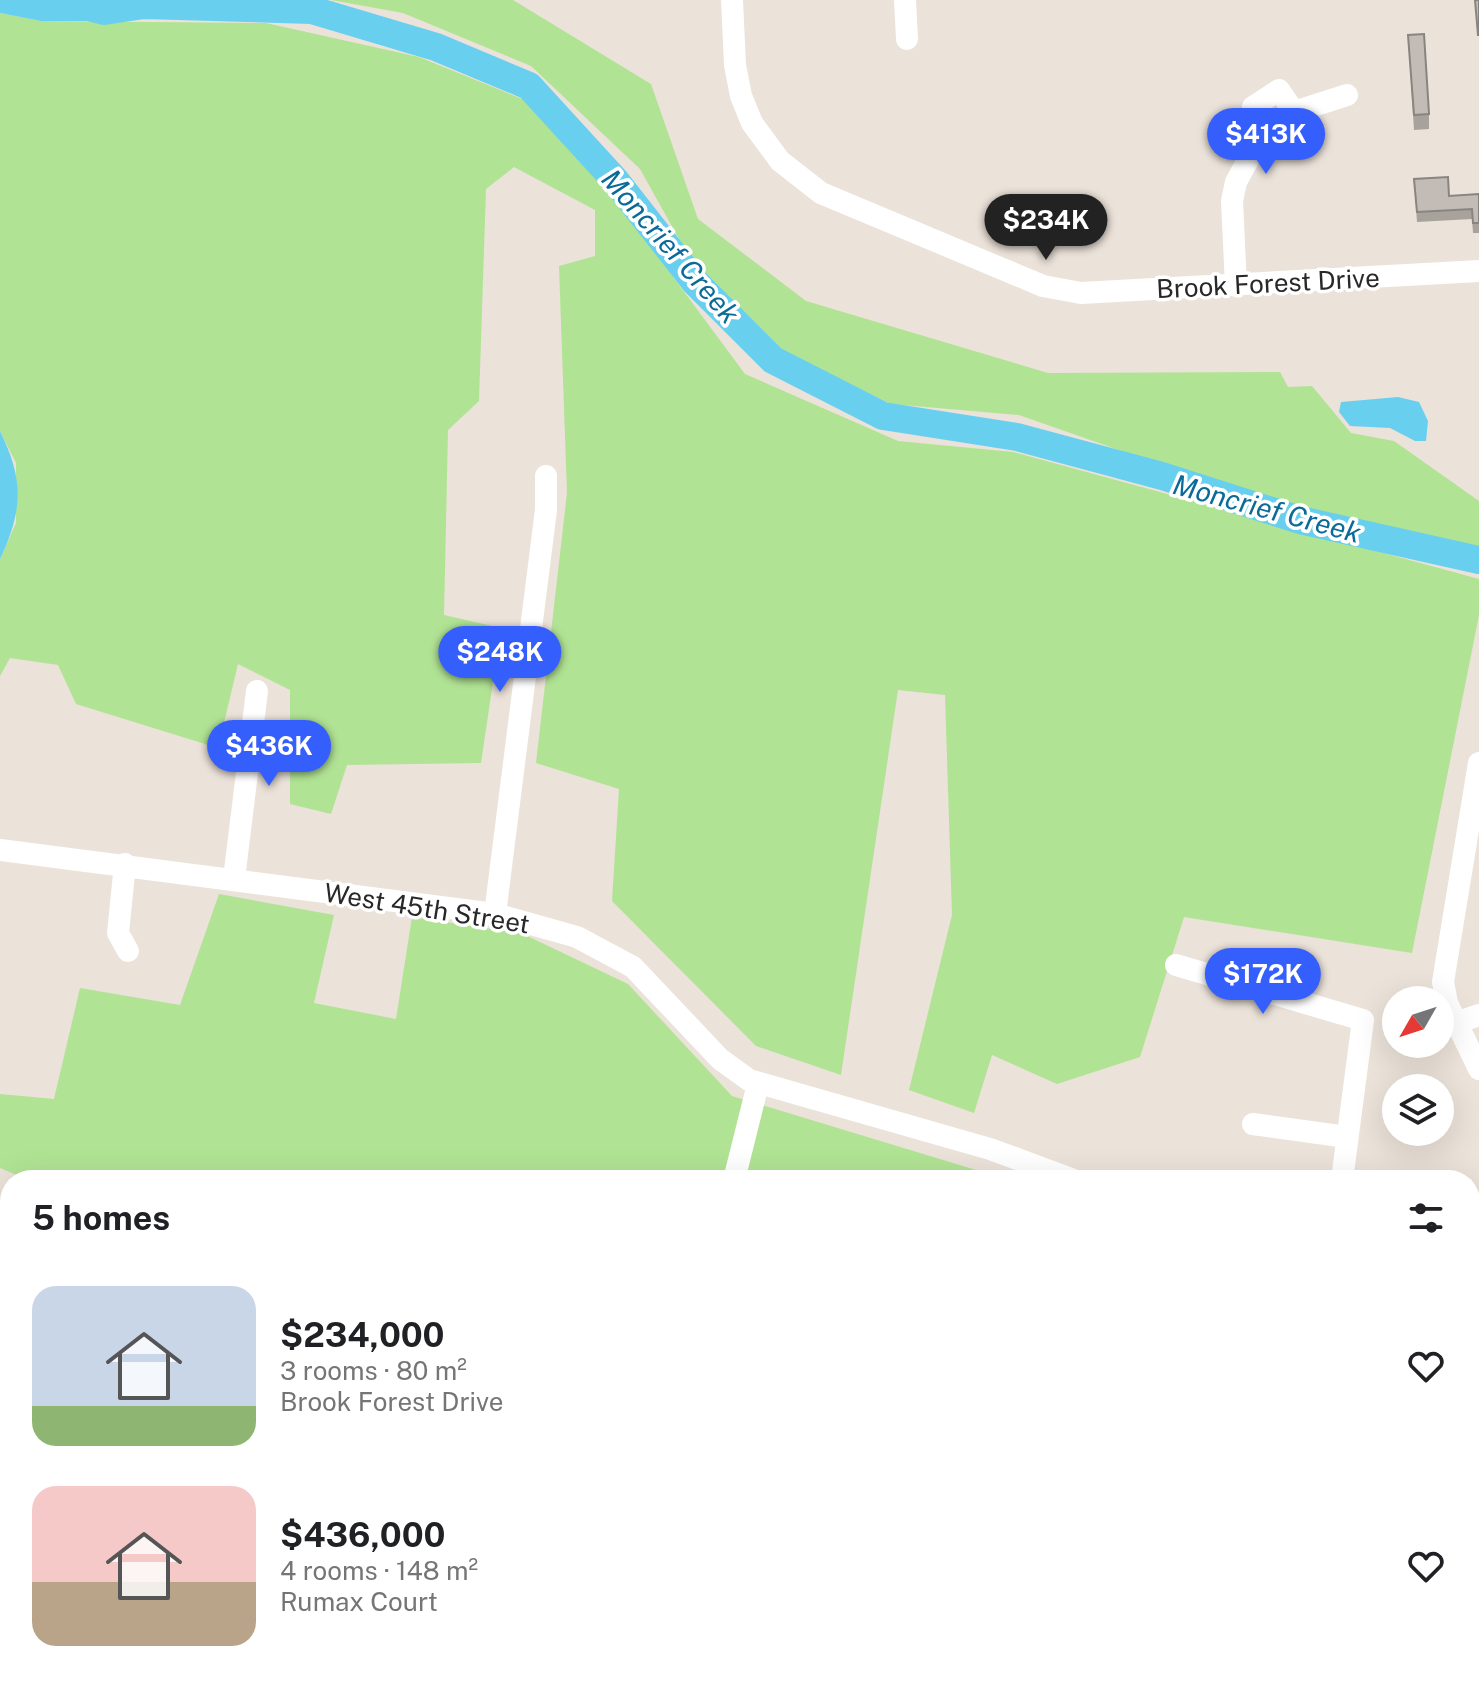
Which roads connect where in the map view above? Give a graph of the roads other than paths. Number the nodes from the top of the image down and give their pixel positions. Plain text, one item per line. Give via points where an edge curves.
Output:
1 (732, 0) edge
2 (905, 0) edge
3 (907, 39) dead end
4 (1347, 95) dead end
5 (1479, 271) edge
6 (1236, 286) junction
7 (546, 476) dead end
8 (257, 691) dead end
9 (1479, 763) edge
10 (0, 850) edge
11 (125, 864) junction
12 (234, 879) junction
13 (495, 914) junction
14 (128, 951) dead end
15 (1176, 965) dead end
16 (1479, 1015) edge
17 (1456, 1023) junction
18 (1479, 1069) edge
19 (758, 1084) junction
20 (1253, 1124) dead end
21 (1347, 1137) junction
22 (736, 1170) edge
23 (1047, 1170) edge
24 (1343, 1170) edge

1 - 6 street, Brook Forest Drive via 735,65 752,123 780,161 821,193 1063,291
2 - 3 street
4 - 6 street via 1294,112 1254,149 1236,182 1231,223
5 - 6 street, Brook Forest Drive
7 - 13 street
8 - 12 street
9 - 17 street via 1443,982
10 - 11 street, West 45th Street
11 - 12 street, West 45th Street
11 - 14 street via 118,933
12 - 13 street, West 45th Street
13 - 19 street, West 45th Street via 577,937 633,967 733,1071
15 - 21 street via 1363,1020
16 - 17 street
17 - 18 street
19 - 22 street
19 - 23 street, West 45th Street
20 - 21 street
21 - 24 street

